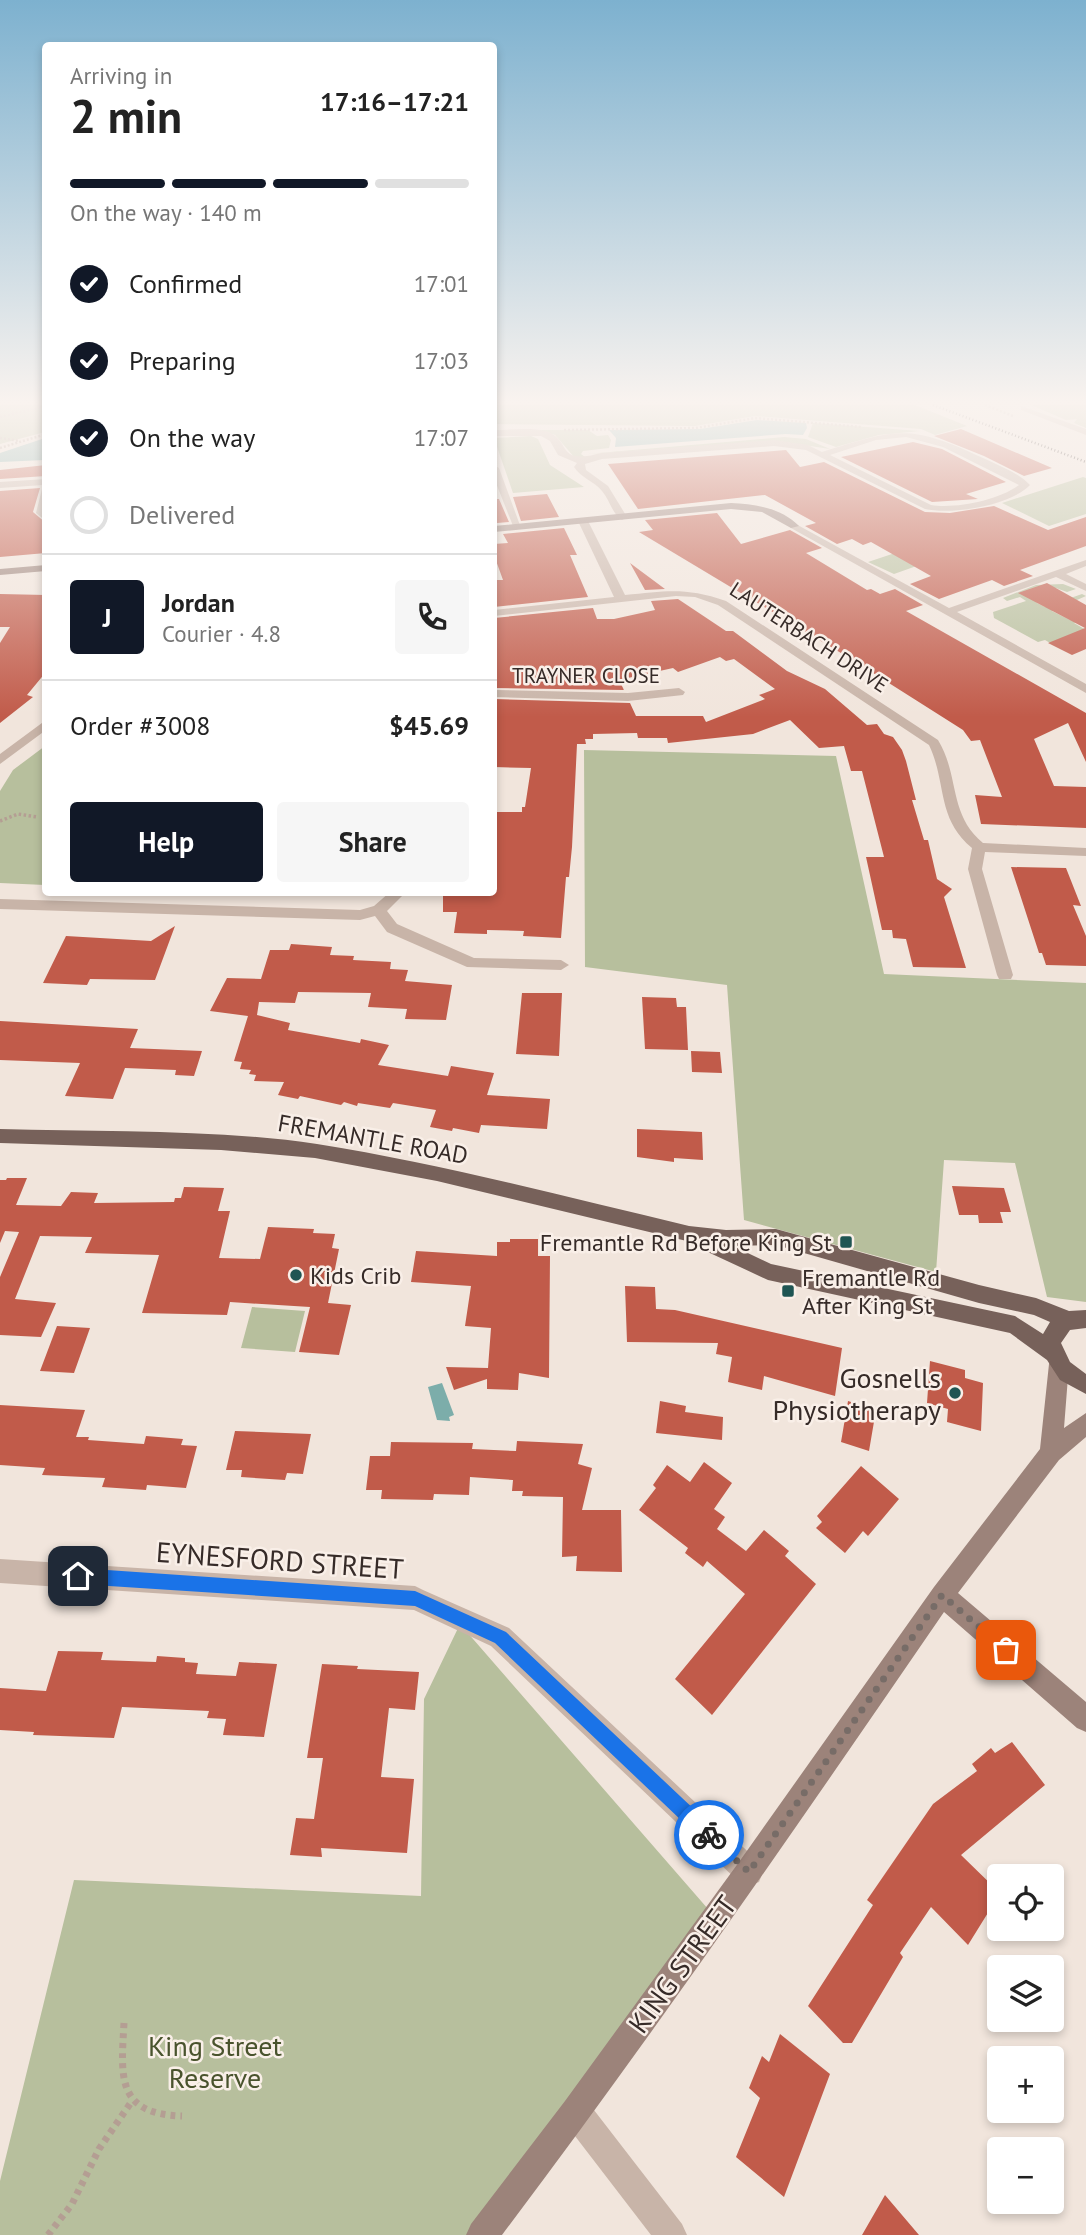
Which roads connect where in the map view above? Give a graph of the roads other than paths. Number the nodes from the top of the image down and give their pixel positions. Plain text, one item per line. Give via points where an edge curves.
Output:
1 (511, 509) edge
2 (617, 509) edge
3 (937, 509) edge
4 (954, 509) edge
5 (622, 517) junction
6 (583, 521) junction
7 (518, 526) junction
8 (497, 528) edge
9 (1086, 563) edge
10 (42, 568) edge
11 (0, 572) edge
12 (1058, 574) junction
13 (1086, 588) edge
14 (621, 599) junction
15 (948, 612) junction
16 (497, 613) edge
17 (1086, 689) edge
18 (679, 692) dead end
19 (497, 694) edge
20 (42, 727) edge
21 (0, 760) edge
22 (979, 847) junction
23 (1086, 852) edge
24 (395, 896) edge
25 (0, 904) edge
26 (379, 911) junction
27 (561, 965) dead end
28 (1005, 975) dead end
29 (0, 1136) edge
30 (689, 1234) junction
31 (1076, 1319) edge
32 (1056, 1359) junction
33 (1086, 1384) edge
34 (1086, 1423) edge
35 (1051, 1453) junction
36 (0, 1571) edge
37 (942, 1595) junction
38 (1086, 1718) edge
39 (749, 1872) junction
40 (576, 2112) junction
41 (482, 2235) edge
42 (671, 2235) edge

1 - 7 street
2 - 5 street
3 - 4 street
5 - 6 street
5 - 15 street via 750,510 794,526
6 - 7 street
6 - 14 street
7 - 8 street
9 - 12 street
10 - 11 street
12 - 13 street
12 - 15 street
14 - 16 street, LAUTERBACH DRIVE
14 - 22 street, LAUTERBACH DRIVE via 676,593 722,603 927,738 942,755 955,825
15 - 17 street
18 - 19 street, TRAYNER CLOSE via 628,697
20 - 21 street
22 - 23 street
22 - 28 street via 975,869
24 - 26 street
25 - 26 street via 341,915
26 - 27 street via 392,928 471,963
29 - 30 main road, FREMANTLE ROAD via 221,1143 315,1151 437,1174
30 - 31 main road, FREMANTLE ROAD via 776,1237
30 - 32 main road, FREMANTLE ROAD via 768,1272 1015,1325
31 - 32 main road via 1052,1333
32 - 33 main road, FREMANTLE ROAD via 1068,1374
32 - 35 street
34 - 35 street, KING STREET
35 - 37 street, KING STREET
36 - 39 street, EYNESFORD STREET via 415,1598 500,1637
37 - 38 street
37 - 39 street, KING STREET
39 - 40 street, KING STREET
40 - 41 street, KING STREET
40 - 42 street

